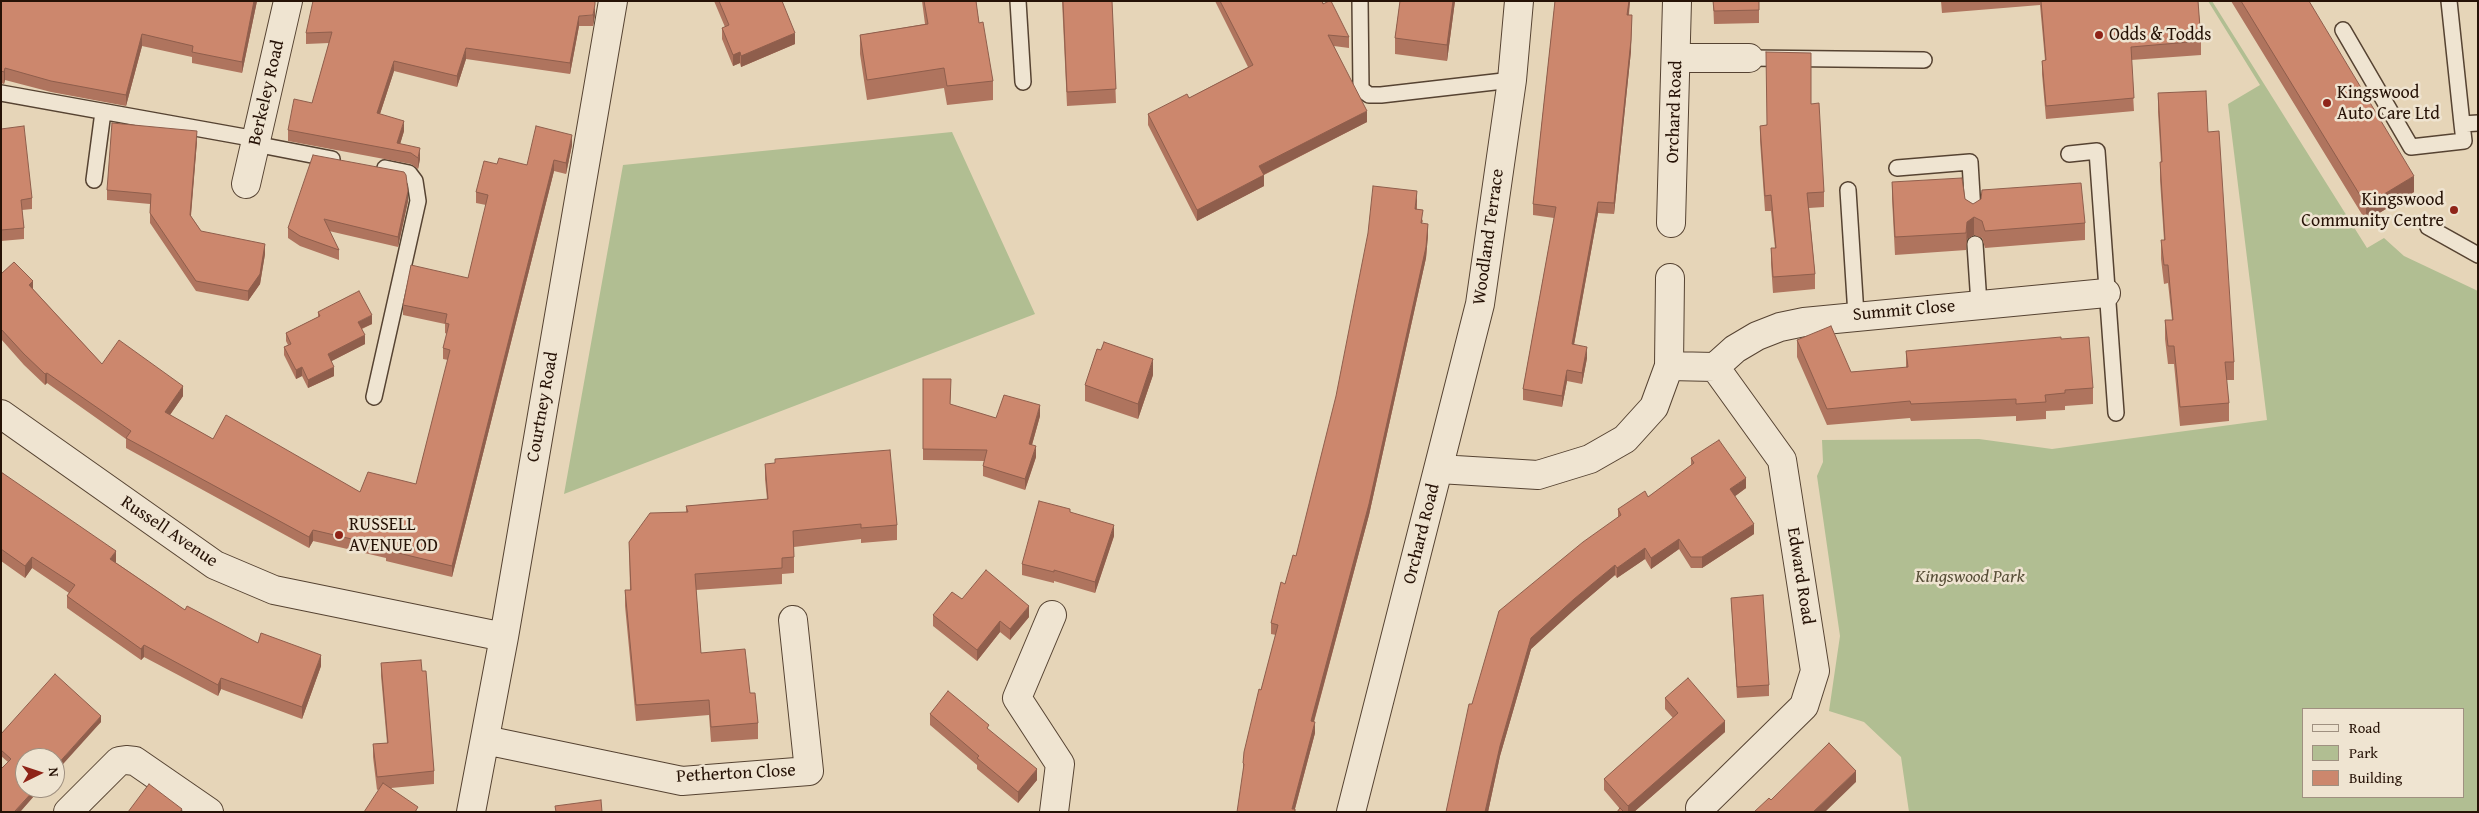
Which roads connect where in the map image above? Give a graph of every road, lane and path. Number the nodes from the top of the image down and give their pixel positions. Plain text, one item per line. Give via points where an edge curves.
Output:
1 (288, 1) edge
2 (613, 1) edge
3 (1018, 1) edge
4 (1360, 1) edge
5 (1519, 1) edge
6 (1678, 1) edge
7 (2449, 1) edge
8 (2343, 30) dead end
9 (1676, 58) junction
10 (1749, 58) joint
11 (1924, 60) dead end
12 (1512, 80) junction
13 (1023, 82) dead end
14 (1, 93) edge
15 (103, 112) junction
16 (2478, 123) edge
17 (2462, 124) junction
18 (256, 142) junction
19 (2069, 154) dead end
20 (351, 162) edge
21 (371, 166) edge
22 (1897, 168) dead end
23 (94, 180) dead end
24 (246, 184) dead end
25 (1848, 190) dead end
26 (1973, 212) edge
27 (1671, 223) dead end
28 (2428, 227) dead end
29 (1975, 244) edge
30 (2478, 255) edge
31 (1670, 278) dead end
32 (2106, 293) junction
33 (1978, 304) junction
34 (1856, 315) junction
35 (1670, 366) junction
36 (1715, 367) junction
37 (374, 397) dead end
38 (2116, 413) dead end
39 (1, 414) edge
40 (1439, 468) junction
41 (1052, 615) dead end
42 (793, 620) dead end
43 (504, 637) junction
44 (485, 740) junction
45 (1700, 808) dead end
46 (68, 812) edge
47 (209, 812) edge
48 (471, 812) edge
49 (1054, 812) edge
50 (1351, 812) edge

1 - 18 street, Berkeley Road
2 - 43 street, Courtney Road
3 - 13 lane
4 - 12 lane via 1362,89 1369,94 1381,96
5 - 12 street, Woodland Terrace
6 - 9 street, Orchard Road
7 - 17 lane
8 - 17 lane via 2410,147 2464,140
9 - 10 street
9 - 27 street, Orchard Road
10 - 11 lane
12 - 40 street, Woodland Terrace via 1480,304
14 - 15 lane
15 - 18 lane
15 - 23 lane
16 - 17 lane
18 - 20 lane
18 - 24 street, Berkeley Road
19 - 32 lane via 2097,151
21 - 37 lane via 409,173 415,181 418,200
22 - 26 lane via 1970,162
25 - 34 lane
28 - 30 lane
29 - 33 lane
31 - 35 street, Orchard Road
32 - 33 street, Summit Close
32 - 38 lane
33 - 34 street, Summit Close
34 - 36 street, Summit Close via 1780,327 1735,349
35 - 36 street
35 - 40 street, Orchard Road via 1654,407 1626,439 1590,459 1538,475
36 - 45 street, Edward Road via 1782,460 1815,671 1804,706
39 - 43 street, Russell Avenue via 214,565 274,590
40 - 50 street, Orchard Road
41 - 49 street via 1017,698 1060,764
42 - 44 street, Petherton Close via 810,771 682,781
43 - 44 street, Courtney Road
44 - 48 street, Courtney Road
46 - 47 street via 119,761 126,760 135,761

